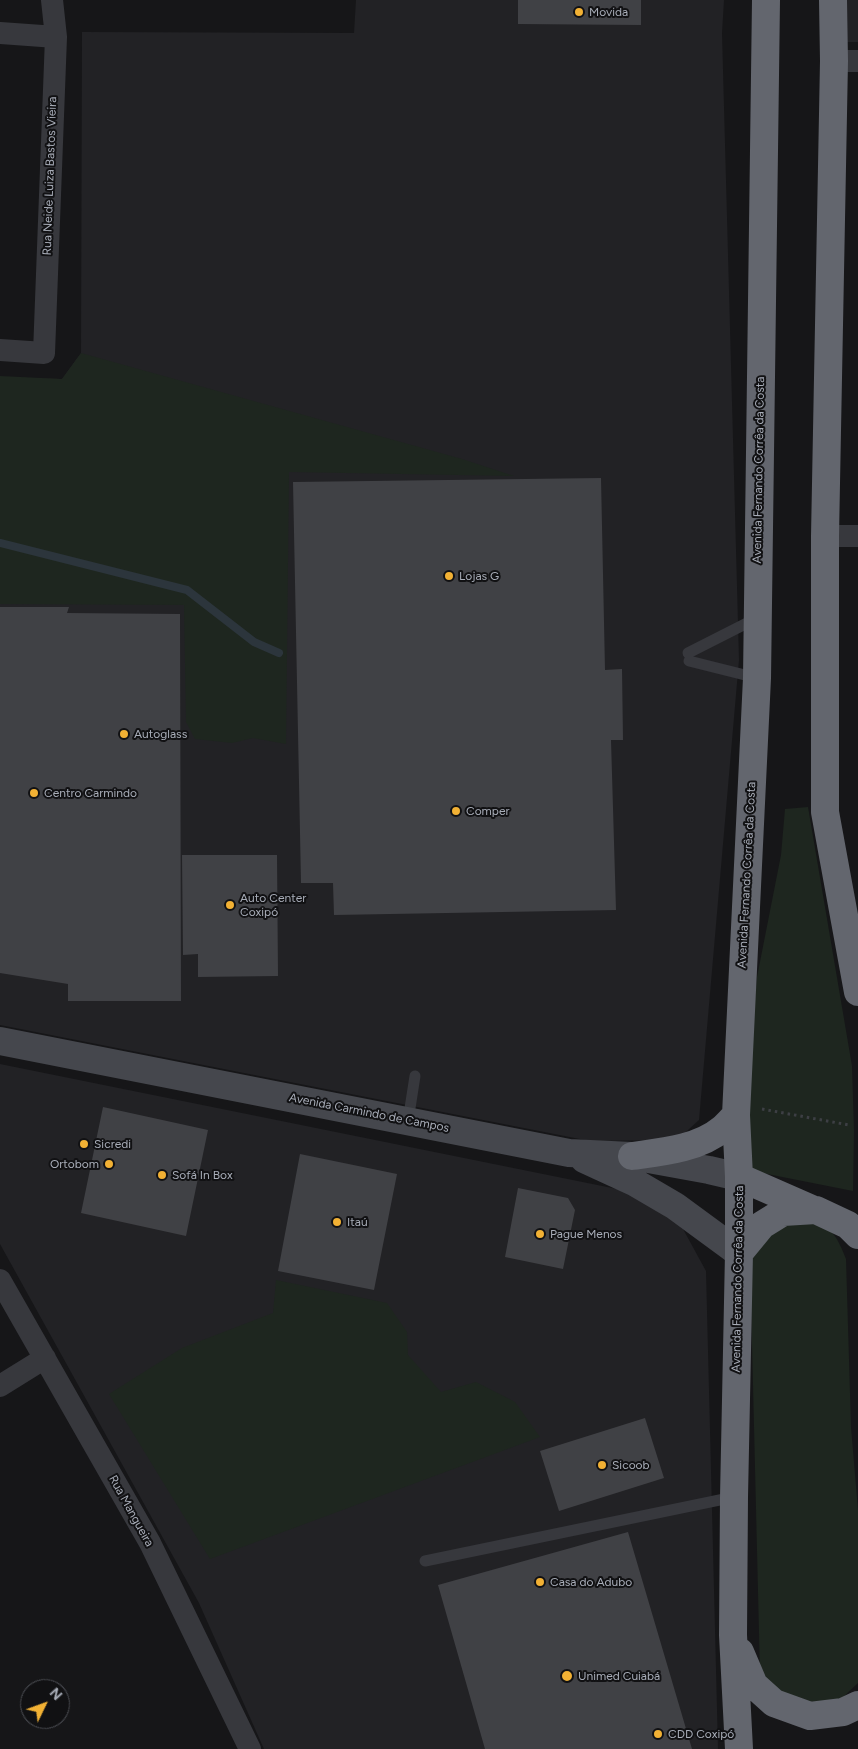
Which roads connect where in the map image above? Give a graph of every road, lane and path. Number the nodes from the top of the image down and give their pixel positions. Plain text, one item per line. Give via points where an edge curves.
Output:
1 (52, 0) edge
2 (766, 0) edge
3 (833, 0) edge
4 (0, 33) edge
5 (56, 37) junction
6 (846, 61) edge
7 (0, 350) edge
8 (825, 536) junction
9 (858, 536) edge
10 (757, 618) junction
11 (757, 678) junction
12 (858, 992) edge
13 (0, 1040) edge
14 (415, 1076) dead end
15 (749, 1112) junction
16 (408, 1121) junction
17 (850, 1126) dead end
18 (569, 1152) junction
19 (632, 1156) junction
20 (739, 1178) junction
21 (816, 1210) junction
22 (858, 1235) edge
23 (739, 1254) junction
24 (0, 1280) edge
25 (45, 1358) junction
26 (0, 1386) edge
27 (734, 1497) junction
28 (424, 1561) dead end
29 (733, 1635) junction
30 (858, 1705) edge
31 (250, 1749) edge
32 (739, 1749) edge

1 - 5 street, Rua Neide Luiza Bastos Vieira
2 - 10 highway, Avenida Fernando Corrêa da Costa
3 - 6 highway
4 - 5 street
5 - 7 street, Rua Neide Luiza Bastos Vieira via 44,353
6 - 8 highway
8 - 9 street
8 - 12 highway via 824,812
10 - 11 highway, Avenida Fernando Corrêa da Costa
10 - 11 lane via 688,657
11 - 15 highway, Avenida Fernando Corrêa da Costa
13 - 16 main road, Avenida Carmindo de Campos
14 - 16 lane
15 - 17 path
15 - 19 highway via 701,1141
15 - 20 highway, Avenida Fernando Corrêa da Costa
16 - 18 main road, Avenida Carmindo de Campos
18 - 19 main road, Avenida Carmindo de Campos
18 - 23 main road via 667,1201
19 - 20 main road, Avenida Carmindo de Campos
20 - 21 highway
20 - 23 highway, Avenida Fernando Corrêa da Costa
21 - 22 highway via 848,1225
21 - 23 highway via 783,1212 762,1225
23 - 27 highway, Avenida Fernando Corrêa da Costa
24 - 25 street, Rua Mangueira
25 - 26 street
25 - 31 street, Rua Mangueira via 150,1543
27 - 28 lane
27 - 29 highway, Avenida Fernando Corrêa da Costa
29 - 30 highway via 754,1685 774,1703 810,1716 843,1712
29 - 32 highway, Avenida Fernando Corrêa da Costa

